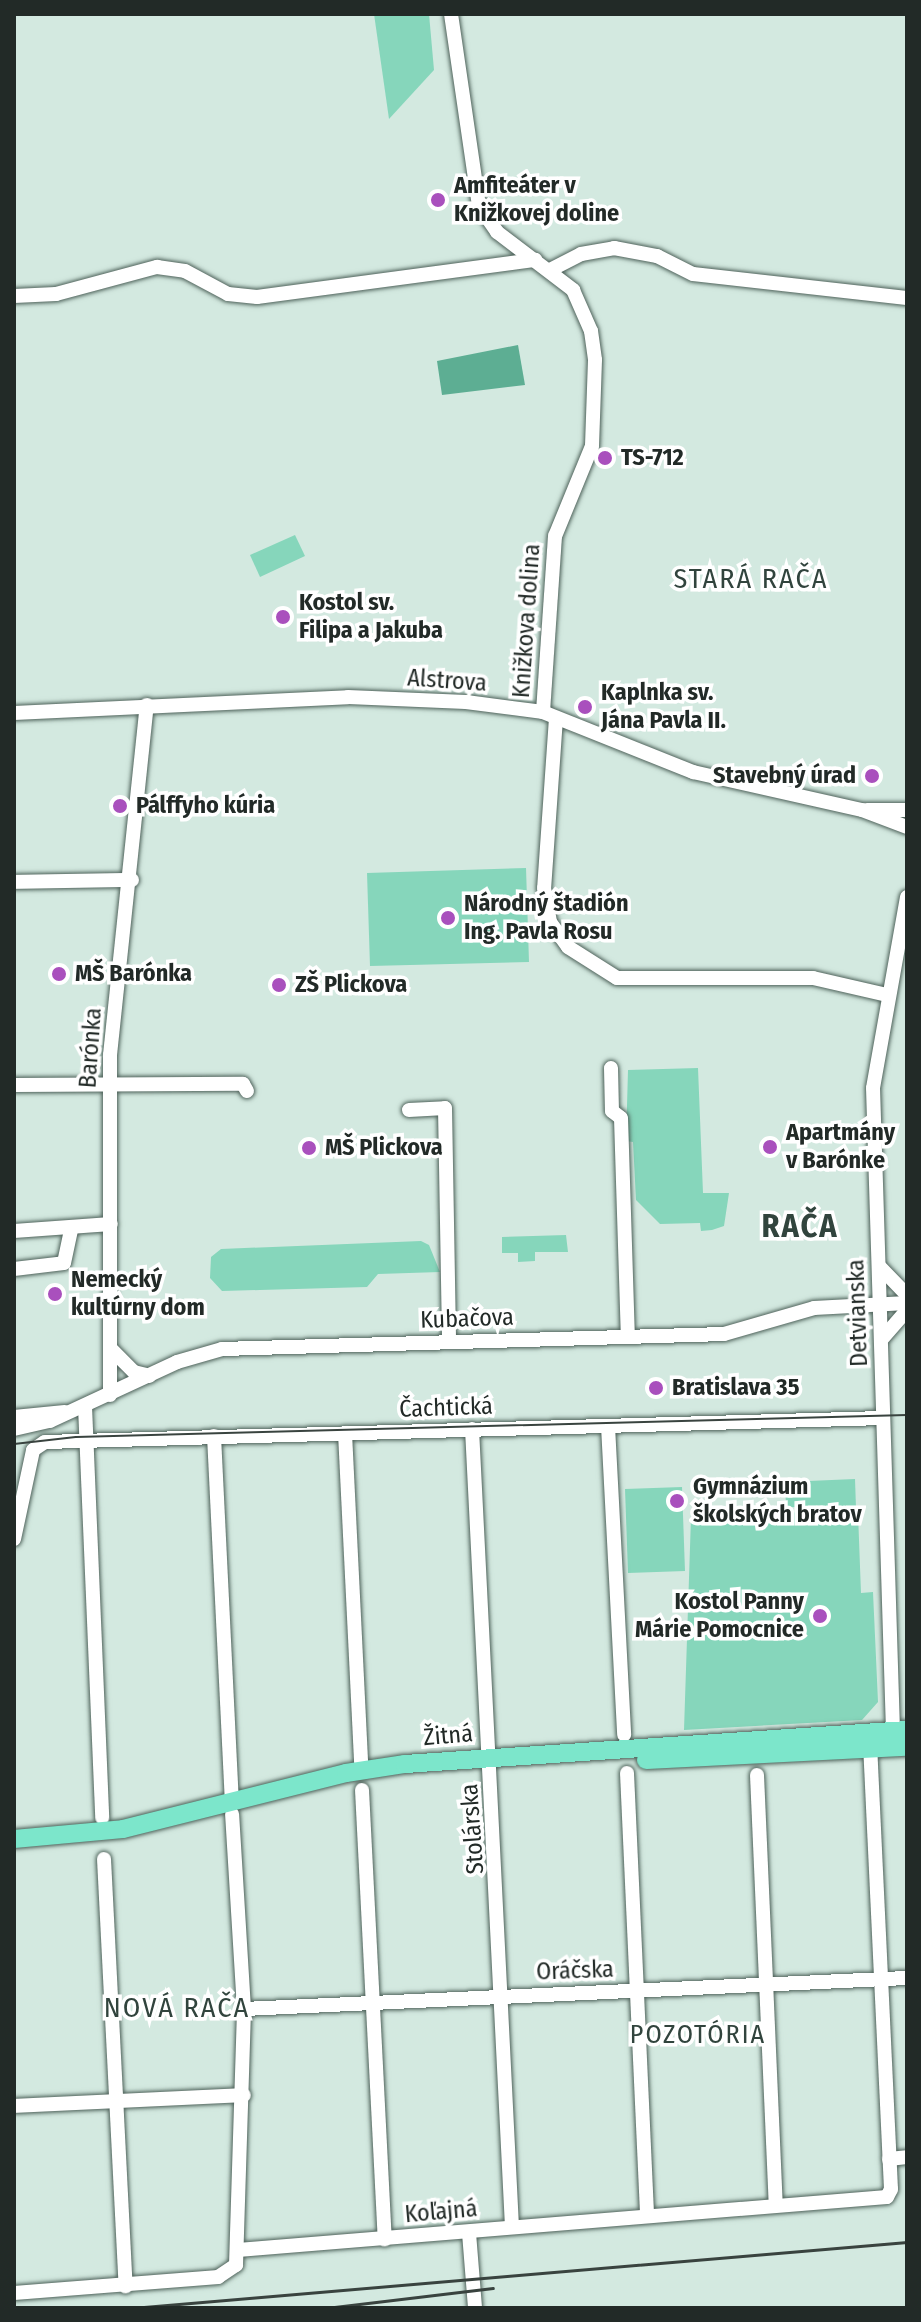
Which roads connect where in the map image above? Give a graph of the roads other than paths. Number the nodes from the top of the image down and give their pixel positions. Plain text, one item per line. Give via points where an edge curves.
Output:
1 (451, 14) edge
2 (536, 260) junction
3 (550, 270) junction
4 (14, 296) edge
5 (907, 298) edge
6 (147, 705) junction
7 (14, 713) edge
8 (549, 715) junction
9 (862, 810) junction
10 (907, 810) edge
11 (907, 827) edge
12 (132, 880) junction
13 (14, 882) edge
14 (907, 897) edge
15 (887, 995) junction
16 (611, 1068) dead end
17 (110, 1084) junction
18 (14, 1085) edge
19 (247, 1091) dead end
20 (409, 1110) dead end
21 (111, 1224) junction
22 (71, 1229) junction
23 (14, 1231) edge
24 (878, 1266) junction
25 (14, 1269) edge
26 (907, 1295) edge
27 (879, 1303) junction
28 (907, 1303) edge
29 (907, 1310) edge
30 (628, 1336) junction
31 (449, 1341) junction
32 (881, 1341) junction
33 (111, 1349) junction
34 (150, 1376) junction
35 (110, 1395) junction
36 (85, 1406) junction
37 (883, 1418) junction
38 (15, 1420) edge
39 (608, 1426) junction
40 (472, 1429) junction
41 (345, 1433) junction
42 (214, 1436) junction
43 (85, 1440) junction
44 (21, 1469) edge
45 (14, 1539) edge
46 (624, 1735) dead end
47 (904, 1737) edge
48 (870, 1750) junction
49 (490, 1762) junction
50 (361, 1763) dead end
51 (627, 1773) dead end
52 (757, 1775) dead end
53 (362, 1790) dead end
54 (232, 1809) junction
55 (102, 1818) dead end
56 (14, 1839) edge
57 (14, 1850) edge
58 (104, 1859) dead end
59 (907, 1978) edge
60 (880, 1979) junction
61 (766, 1985) junction
62 (636, 1991) junction
63 (504, 1996) junction
64 (373, 2003) junction
65 (244, 2009) junction
66 (244, 2095) junction
67 (118, 2099) junction
68 (14, 2106) edge
69 (907, 2157) edge
70 (889, 2159) junction
71 (776, 2205) junction
72 (647, 2215) junction
73 (512, 2227) junction
74 (469, 2233) junction
75 (385, 2239) junction
76 (238, 2250) junction
77 (126, 2286) junction
78 (14, 2293) edge
79 (475, 2308) edge

1 - 2 street, Knižkova dolina via 473,191 490,225
2 - 3 street, Knižkova dolina
2 - 4 street via 257,297 228,294 185,271 157,267 56,294
3 - 5 street via 581,254 614,248 657,256 693,274
3 - 8 street, Knižkova dolina via 573,290 591,331 597,415 592,446 555,536
6 - 7 street, Alstrova
6 - 8 street, Alstrova via 348,697 466,702
6 - 12 street, Barónka
8 - 9 street, Alstrova via 693,772
8 - 15 street, Knižkova dolina via 544,888 550,922 568,947 617,978 813,978
9 - 10 street, Alstrova
9 - 11 street, Alstrova
12 - 13 street
12 - 17 street, Barónka
14 - 15 street, Detvianska
15 - 24 street, Detvianska via 873,1088
16 - 30 street via 612,1111 621,1118
17 - 18 street
17 - 19 street via 243,1084
17 - 21 street, Barónka
20 - 31 street via 445,1108
21 - 22 street
21 - 33 street, Barónka
22 - 23 street
22 - 25 street via 64,1263
24 - 26 street
24 - 27 street, Detvianska
27 - 28 street, Kubačova
27 - 30 street, Kubačova via 814,1308 724,1334
27 - 32 street, Detvianska
29 - 32 street
30 - 31 street, Kubačova
31 - 34 street, Kubačova via 228,1348 185,1358
32 - 37 street, Detvianska
33 - 34 street via 134,1372
33 - 35 street, Barónka
34 - 35 street, Kubačova
35 - 36 street, Kubačova
36 - 38 street, Kubačova
36 - 43 street
37 - 39 street, Čachtická
37 - 47 street, Detvianska
39 - 40 street, Čachtická
39 - 46 street
40 - 41 street, Čachtická
40 - 49 street, Stolárska
41 - 42 street, Čachtická
41 - 50 street
42 - 43 street, Čachtická
42 - 54 street
43 - 44 street, Čachtická via 38,1443
43 - 55 street
44 - 45 street
47 - 48 main road
47 - 49 main road, Žitná
48 - 49 main road, Žitná
48 - 60 street
49 - 54 main road, Žitná
49 - 63 street, Stolárska
51 - 62 street
52 - 61 street
53 - 64 street
54 - 56 main road, Žitná via 123,1829
54 - 57 main road, Žitná via 137,1837
54 - 65 street
58 - 67 street
59 - 60 street, Oráčska
60 - 61 street, Oráčska
60 - 70 street
61 - 62 street, Oráčska
61 - 71 street
62 - 63 street, Oráčska
62 - 72 street
63 - 64 street, Oráčska
63 - 73 street, Stolárska
64 - 65 street, Oráčska
64 - 75 street
65 - 66 street
66 - 67 street
66 - 76 street
67 - 68 street
67 - 77 street
69 - 70 street
70 - 71 street, Koľajná via 888,2196
71 - 72 street, Koľajná
72 - 73 street, Koľajná
73 - 74 street, Koľajná
74 - 75 street, Koľajná
74 - 79 street
75 - 76 street, Koľajná
76 - 77 street via 236,2265 223,2276
77 - 78 street

